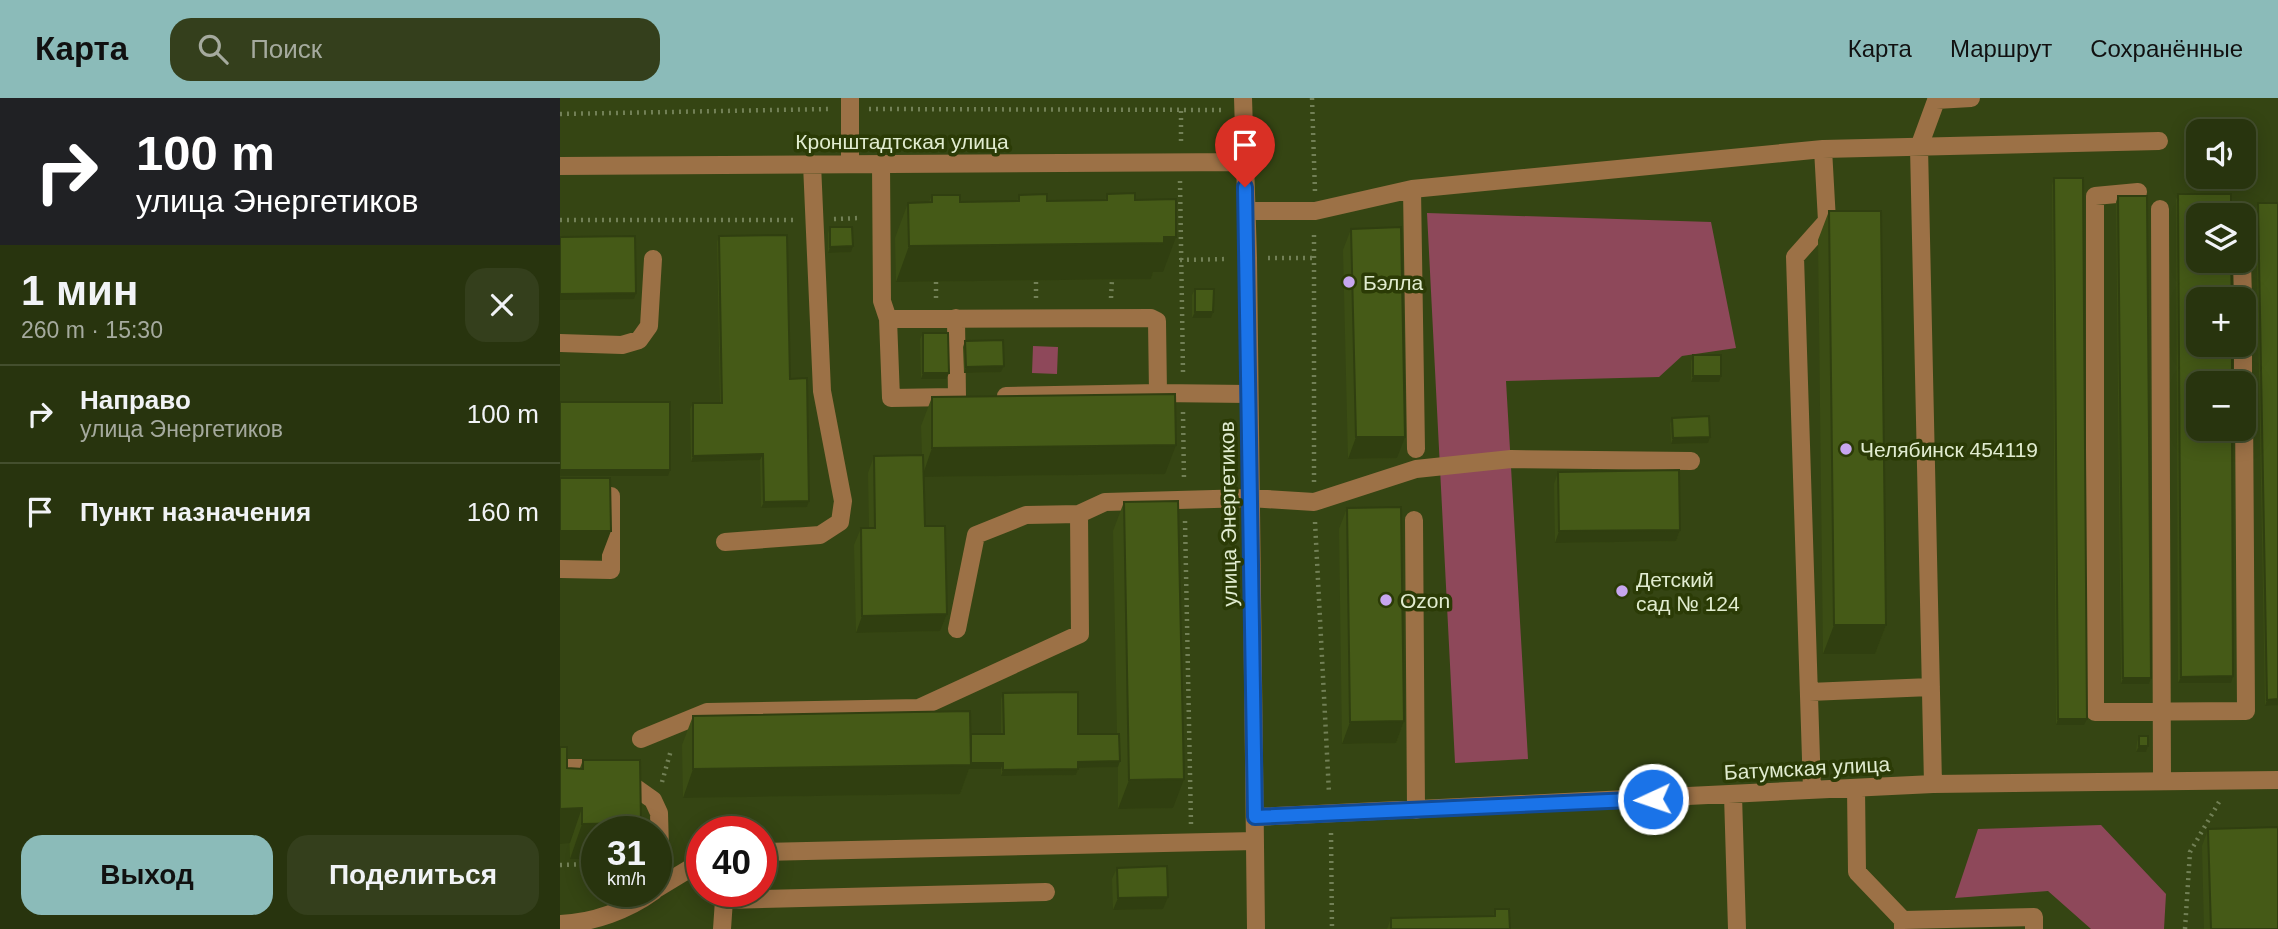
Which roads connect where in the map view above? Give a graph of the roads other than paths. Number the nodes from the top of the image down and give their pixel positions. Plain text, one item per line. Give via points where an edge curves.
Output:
1 (1971, 98) edge
2 (1936, 99) edge
3 (850, 104) edge
4 (1243, 104) edge
5 (2159, 141) dead end
6 (1919, 147) junction
7 (1823, 149) junction
8 (1244, 162) junction
9 (812, 164) junction
10 (849, 164) junction
11 (881, 164) junction
12 (560, 166) edge
13 (1412, 189) junction
14 (2138, 192) dead end
15 (2160, 209) dead end
16 (1246, 211) junction
17 (653, 258) dead end
18 (956, 318) junction
19 (888, 319) junction
20 (560, 344) edge
21 (1158, 393) junction
22 (1249, 394) junction
23 (970, 396) junction
24 (2244, 441) edge
25 (1416, 449) dead end
26 (1690, 461) dead end
27 (560, 494) edge
28 (1251, 498) junction
29 (1079, 513) junction
30 (1414, 520) dead end
31 (725, 542) dead end
32 (560, 569) edge
33 (957, 629) dead end
34 (1931, 687) junction
35 (1809, 692) junction
36 (2160, 711) junction
37 (641, 739) dead end
38 (560, 768) edge
39 (2162, 779) junction
40 (2278, 780) edge
41 (1933, 784) junction
42 (1856, 788) junction
43 (1812, 790) junction
44 (1733, 795) junction
45 (1416, 810) junction
46 (659, 816) edge
47 (1255, 817) junction
48 (1255, 841) junction
49 (777, 852) edge
50 (1046, 892) dead end
51 (777, 894) edge
52 (628, 907) edge
53 (720, 907) edge
54 (560, 923) edge
55 (1903, 924) edge
56 (722, 929) edge
57 (1256, 929) edge
58 (1737, 929) edge
59 (2034, 929) edge

1 - 2 street
2 - 6 street
3 - 10 street
4 - 8 street, улица Энергетиков
5 - 6 street
6 - 7 street
6 - 34 street
7 - 13 street
7 - 35 street via 1827,221 1795,257
8 - 11 street, Кронштадтская улица
8 - 16 street, улица Энергетиков
9 - 10 street, Кронштадтская улица
9 - 12 street, Кронштадтская улица
9 - 31 street via 822,391 843,501 840,522 820,535
10 - 11 street, Кронштадтская улица
11 - 19 street via 882,301
13 - 16 street via 1315,211
13 - 25 street
14 - 36 street via 2095,197 2095,712
15 - 36 street
16 - 22 street, улица Энергетиков
17 - 20 street via 649,326 639,340 622,345
18 - 19 street
18 - 21 street via 1151,318 1157,321
18 - 23 street
19 - 23 street via 891,398
21 - 22 street
21 - 23 street
22 - 28 street, улица Энергетиков
24 - 36 street via 2246,710
26 - 28 street via 1511,459 1416,469 1314,502
27 - 32 street via 611,496 611,570
28 - 29 street via 1105,502
28 - 47 street, улица Энергетиков
29 - 33 street via 1026,515 976,535
29 - 37 street via 1080,634 919,708 707,712
30 - 45 street
34 - 35 street
34 - 41 street
35 - 43 street
36 - 39 street
38 - 46 street via 597,768 629,783 653,800
39 - 40 street, Батумская улица
39 - 41 street, Батумская улица
41 - 42 street, Батумская улица
42 - 43 street, Батумская улица
42 - 55 street via 1857,872
43 - 44 street, Батумская улица
44 - 45 street, Батумская улица
44 - 58 street
45 - 47 street, Батумская улица
47 - 48 street, улица Энергетиков
48 - 49 street
48 - 57 street, улица Энергетиков
50 - 51 street
52 - 54 street via 576,923
53 - 56 street
55 - 59 street via 2034,918

